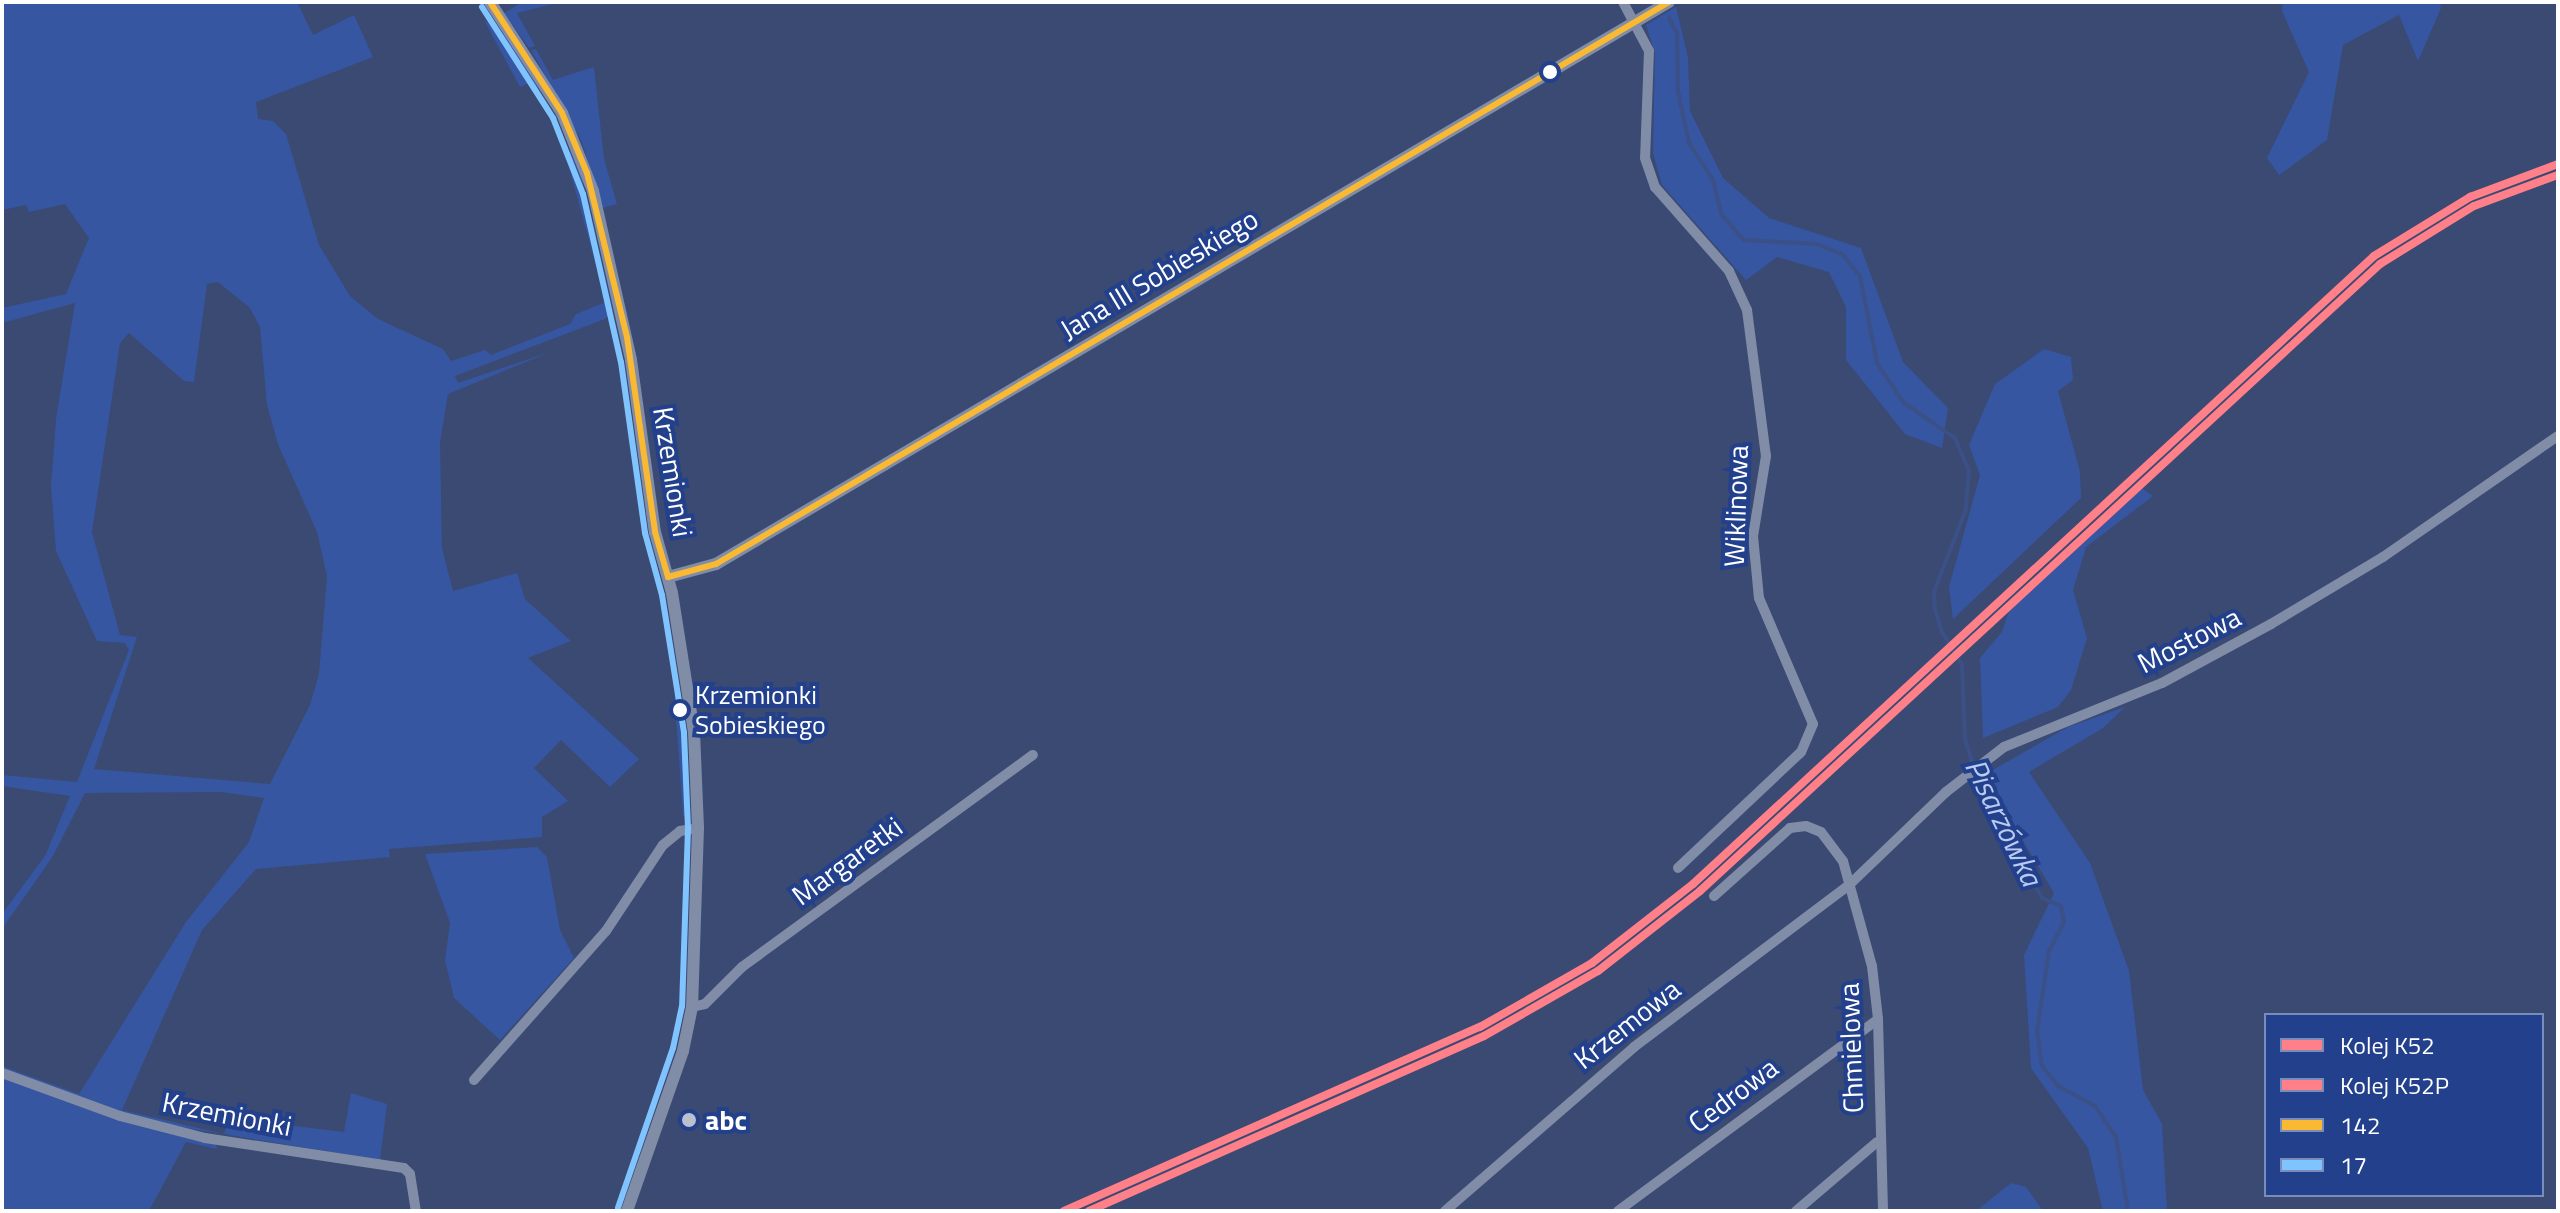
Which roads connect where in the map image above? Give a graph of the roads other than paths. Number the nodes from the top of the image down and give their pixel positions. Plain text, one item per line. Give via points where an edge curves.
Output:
1 (490, 2) edge
2 (1623, 2) edge
3 (1669, 2) edge
4 (1636, 22) junction
5 (2558, 436) edge
6 (668, 577) junction
7 (1033, 755) dead end
8 (698, 828) junction
9 (1678, 868) dead end
10 (1848, 886) junction
11 (1714, 896) dead end
12 (692, 1007) junction
13 (1878, 1019) junction
14 (2, 1073) edge
15 (474, 1080) dead end
16 (1877, 1142) junction
17 (416, 1211) edge
18 (627, 1211) edge
19 (1445, 1211) edge
20 (1618, 1211) edge
21 (1796, 1211) edge
22 (1883, 1211) edge

1 - 6 street, Krzemionki via 562,113 590,182 627,337 655,532
2 - 4 street, Wiklinowa
3 - 4 street, Jana III Sobieskiego
4 - 6 street, Jana III Sobieskiego via 716,564
4 - 9 street, Wiklinowa via 1649,51 1645,158 1655,187 1729,271 1747,310 1766,456 1753,536 1759,598 1813,724 1801,752
5 - 10 street, Mostowa via 2383,557 2271,624 2162,683 2004,747 1946,792
6 - 8 street, Krzemionki via 694,732
7 - 12 street, Margaretki via 742,967 705,1004
8 - 12 street, Krzemionki
8 - 15 street via 680,831 663,845 606,931
10 - 11 street via 1843,861 1821,832 1806,826 1776,837
10 - 13 street, Chmielowa via 1872,966
10 - 19 street, Krzemowa via 1634,1047
12 - 18 street, Krzemionki via 683,1051
13 - 16 street, Chmielowa
13 - 20 street, Cedrowa
14 - 17 street, Krzemionki via 120,1116 205,1138 404,1168 410,1174
16 - 21 street
16 - 22 street, Chmielowa

